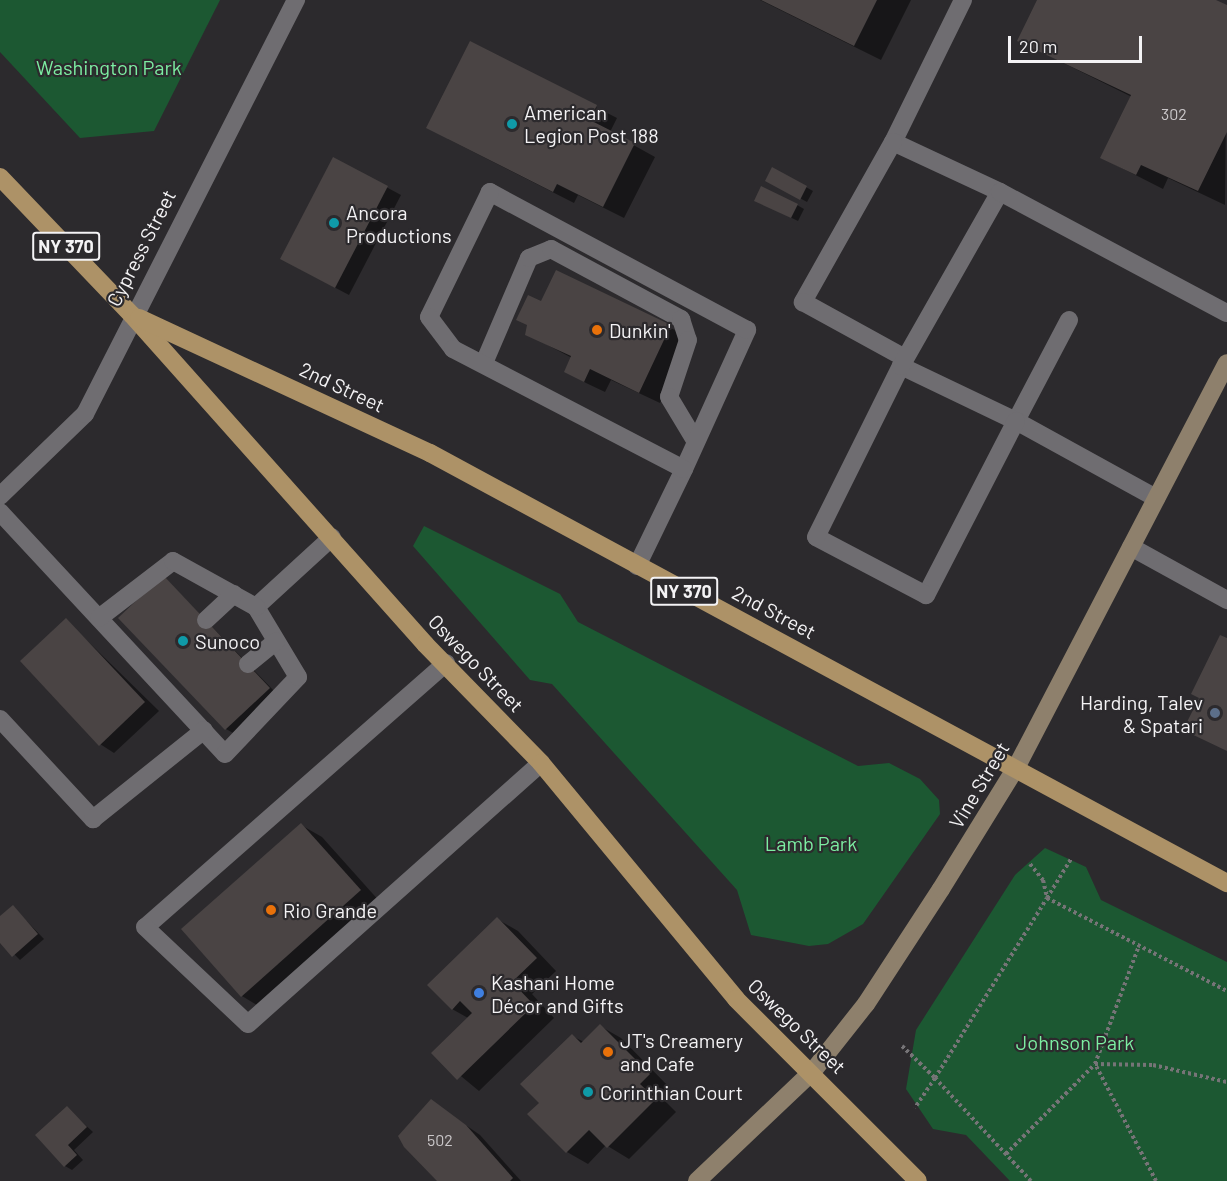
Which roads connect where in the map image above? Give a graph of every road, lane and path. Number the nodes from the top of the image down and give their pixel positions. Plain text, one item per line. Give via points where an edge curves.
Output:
1 (296, 0) edge
2 (963, 0) edge
3 (893, 142) junction
4 (0, 177) edge
5 (1000, 192) junction
6 (1227, 313) edge
7 (132, 315) junction
8 (1070, 320) dead end
9 (903, 362) junction
10 (484, 363) junction
11 (1227, 363) edge
12 (1016, 421) junction
13 (696, 442) junction
14 (684, 469) junction
15 (0, 496) edge
16 (1156, 498) junction
17 (0, 512) edge
18 (332, 537) junction
19 (1131, 547) junction
20 (637, 566) junction
21 (234, 594) junction
22 (1227, 600) edge
23 (256, 607) junction
24 (99, 618) junction
25 (206, 620) dead end
26 (276, 641) junction
27 (446, 663) junction
28 (248, 664) dead end
29 (0, 719) edge
30 (204, 730) junction
31 (541, 763) junction
32 (1017, 766) junction
33 (1071, 859) dead end
34 (1030, 864) dead end
35 (1227, 883) edge
36 (1047, 898) junction
37 (1138, 946) junction
38 (1227, 991) edge
39 (902, 1046) dead end
40 (1095, 1064) junction
41 (813, 1071) junction
42 (935, 1078) junction
43 (1227, 1082) edge
44 (915, 1108) dead end
45 (1006, 1154) junction
46 (697, 1181) edge
47 (918, 1181) edge
48 (1031, 1181) edge
49 (1156, 1181) edge

1 - 7 street, Cypress Street
2 - 3 street
3 - 5 street
3 - 9 street via 803,302
4 - 7 main road, Oswego Street / NY 370
5 - 6 street
5 - 9 street
7 - 15 street, Cypress Street via 85,414
7 - 18 main road, Oswego Street
7 - 20 main road, 2nd Street / NY 370 via 430,453
8 - 12 street
9 - 12 street
9 - 12 street via 816,537 926,595
10 - 13 street via 529,258 552,249 681,318 688,340 669,397
10 - 13 street via 453,349 429,317 490,192 747,330
10 - 14 street
11 - 16 street, Vine Street
12 - 16 street
13 - 14 street
14 - 20 street
16 - 19 street, Vine Street
17 - 24 street
18 - 23 street
18 - 27 main road, Oswego Street
19 - 22 street
19 - 32 street, Vine Street
20 - 32 main road, 2nd Street / NY 370
21 - 23 street
21 - 24 street via 173,561
21 - 25 street
23 - 26 street
24 - 30 street via 155,666 196,711
26 - 28 street
26 - 30 street via 298,677 225,754
27 - 31 main road, Oswego Street
27 - 31 street via 145,927 248,1024
29 - 30 street via 93,819
31 - 41 main road, Oswego Street via 736,999
32 - 35 main road, 2nd Street / NY 370 via 1105,820
32 - 41 street, Vine Street via 866,1004
33 - 36 path
34 - 36 path via 1043,880
36 - 37 path
36 - 42 path
37 - 38 path
37 - 40 path
39 - 42 path
40 - 43 path via 1153,1065
40 - 45 path
40 - 49 path
41 - 46 street, Vine Street
41 - 47 main road, Oswego Street
42 - 44 path
42 - 45 path
45 - 48 path

